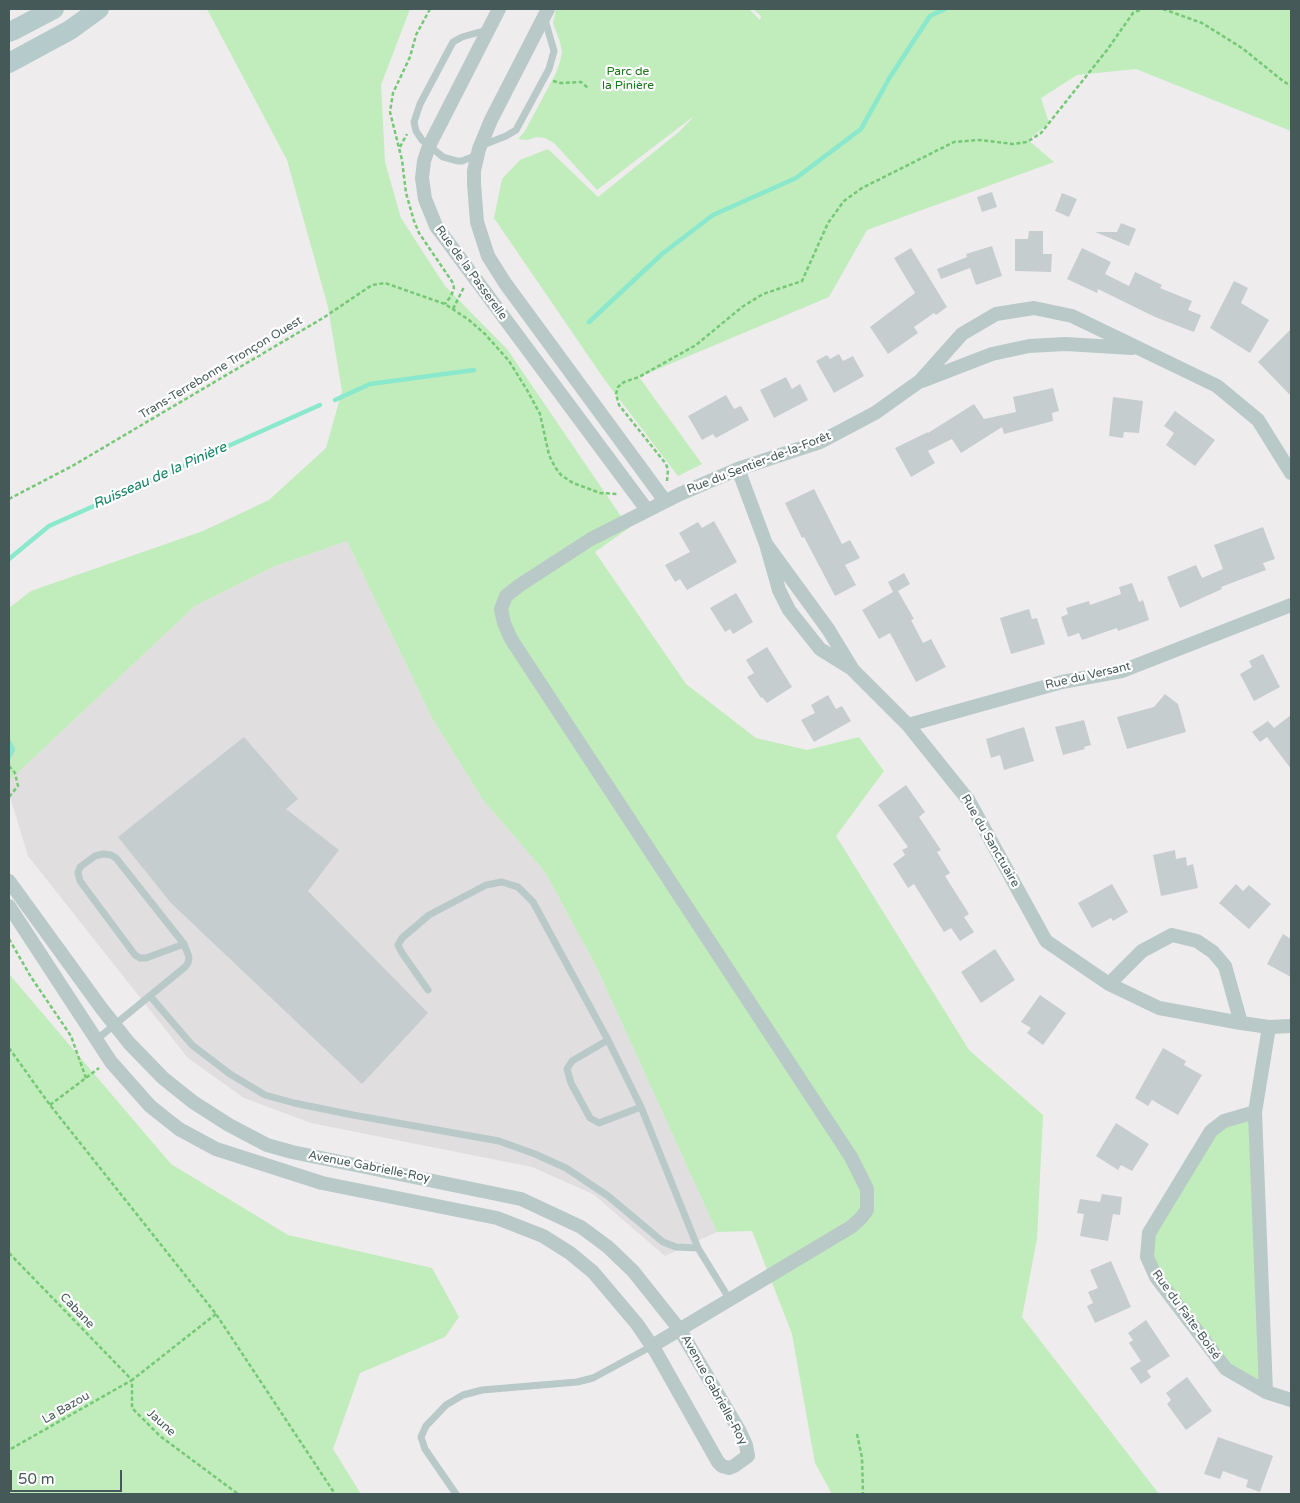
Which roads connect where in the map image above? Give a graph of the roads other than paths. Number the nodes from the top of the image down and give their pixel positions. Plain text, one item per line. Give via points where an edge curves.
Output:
1 (54, 9) edge
2 (99, 9) edge
3 (499, 9) edge
4 (546, 12) edge
5 (490, 29) junction
6 (9, 32) edge
7 (9, 63) edge
8 (429, 146) junction
9 (479, 149) junction
10 (1138, 348) junction
11 (920, 381) junction
12 (738, 469) junction
13 (1291, 473) edge
14 (666, 501) junction
15 (647, 510) junction
16 (766, 544) junction
17 (1291, 605) edge
18 (853, 670) junction
19 (908, 725) junction
20 (9, 881) edge
21 (9, 906) edge
22 (184, 944) junction
23 (1109, 984) junction
24 (428, 990) dead end
25 (150, 996) junction
26 (1241, 1023) junction
27 (114, 1025) junction
28 (1291, 1026) edge
29 (1269, 1027) junction
30 (96, 1040) junction
31 (608, 1040) junction
32 (641, 1107) junction
33 (1255, 1112) junction
34 (698, 1248) junction
35 (730, 1300) junction
36 (680, 1330) junction
37 (652, 1346) junction
38 (1266, 1392) junction
39 (1291, 1400) edge
40 (456, 1494) edge

1 - 6 street
2 - 7 street via 70,30
3 - 5 street, Rue de la Passerelle
4 - 9 street, Rue de la Passerelle
4 - 9 lane via 546,28 554,51 549,68 516,130
5 - 8 street, Rue de la Passerelle
5 - 8 lane via 458,39 449,48 415,116 417,133
8 - 9 lane via 443,157 457,162 467,160
8 - 15 street, Rue de la Passerelle via 423,169 423,188 436,226
9 - 14 street, Rue de la Passerelle via 474,171 475,209 479,233 492,262
10 - 11 street, Rue du Sentier-de-la-Forêt via 1065,344 1028,346 992,354
10 - 11 street, Rue du Sentier-de-la-Forêt via 1072,316 1034,308 996,314 962,334
10 - 13 street, Rue du Sentier-de-la-Forêt via 1217,386 1258,420
11 - 12 street, Rue du Sentier-de-la-Forêt via 875,413 820,442
12 - 14 street, Rue du Sentier-de-la-Forêt
12 - 16 street, Rue du Sanctuaire
14 - 15 street, Rue du Sentier-de-la-Forêt
15 - 35 street, Rue du Sentier-de-la-Forêt via 591,539 520,585 506,596 502,609 504,623 527,664 851,1157 867,1189 867,1210 851,1227
16 - 18 street, Rue du Sanctuaire via 828,629
16 - 18 street, Rue du Sanctuaire via 779,590 789,610 820,649
17 - 19 street, Rue du Versant via 1122,670 1062,682
18 - 19 street, Rue du Sanctuaire
19 - 23 street, Rue du Sanctuaire via 969,801 1046,940
20 - 27 street, Avenue Gabrielle-Roy
21 - 30 street, Avenue Gabrielle-Roy
22 - 22 lane via 116,858 103,854 80,867 80,880 135,955 146,958
22 - 25 lane via 188,963
23 - 26 street, Rue du Sanctuaire via 1159,1008
23 - 26 street via 1142,950 1172,935 1197,941 1225,966
24 - 31 lane via 398,945 402,938 429,915 486,885 502,882 518,887 533,902
25 - 27 lane
25 - 34 lane via 192,1044 230,1074 264,1095 498,1141 535,1154 566,1168 608,1196 663,1242 676,1247
26 - 29 street, Rue du Sanctuaire
27 - 30 lane
27 - 36 street, Avenue Gabrielle-Roy via 164,1078 193,1102 267,1145 521,1199 581,1227 633,1271
28 - 29 street, Rue du Sanctuaire
29 - 33 street
30 - 37 street, Avenue Gabrielle-Roy via 150,1106 179,1129 216,1149 322,1183 497,1218 543,1236 592,1272
31 - 32 lane
31 - 32 lane via 572,1061 567,1069 572,1083 590,1118 599,1123
32 - 34 lane
33 - 38 street
33 - 38 street, Rue du Faîte-Boisé via 1224,1120 1211,1131 1148,1233 1147,1257 1156,1277 1226,1369
34 - 35 lane
35 - 36 street, Rue du Sentier-de-la-Forêt
36 - 37 street, Rue du Sentier-de-la-Forêt
36 - 37 street, Avenue Gabrielle-Roy via 746,1445 748,1456 734,1466 722,1466 714,1457
37 - 40 lane via 593,1378 482,1390 463,1395 446,1405 421,1436 425,1449
38 - 39 street, Rue du Faîte-Boisé

